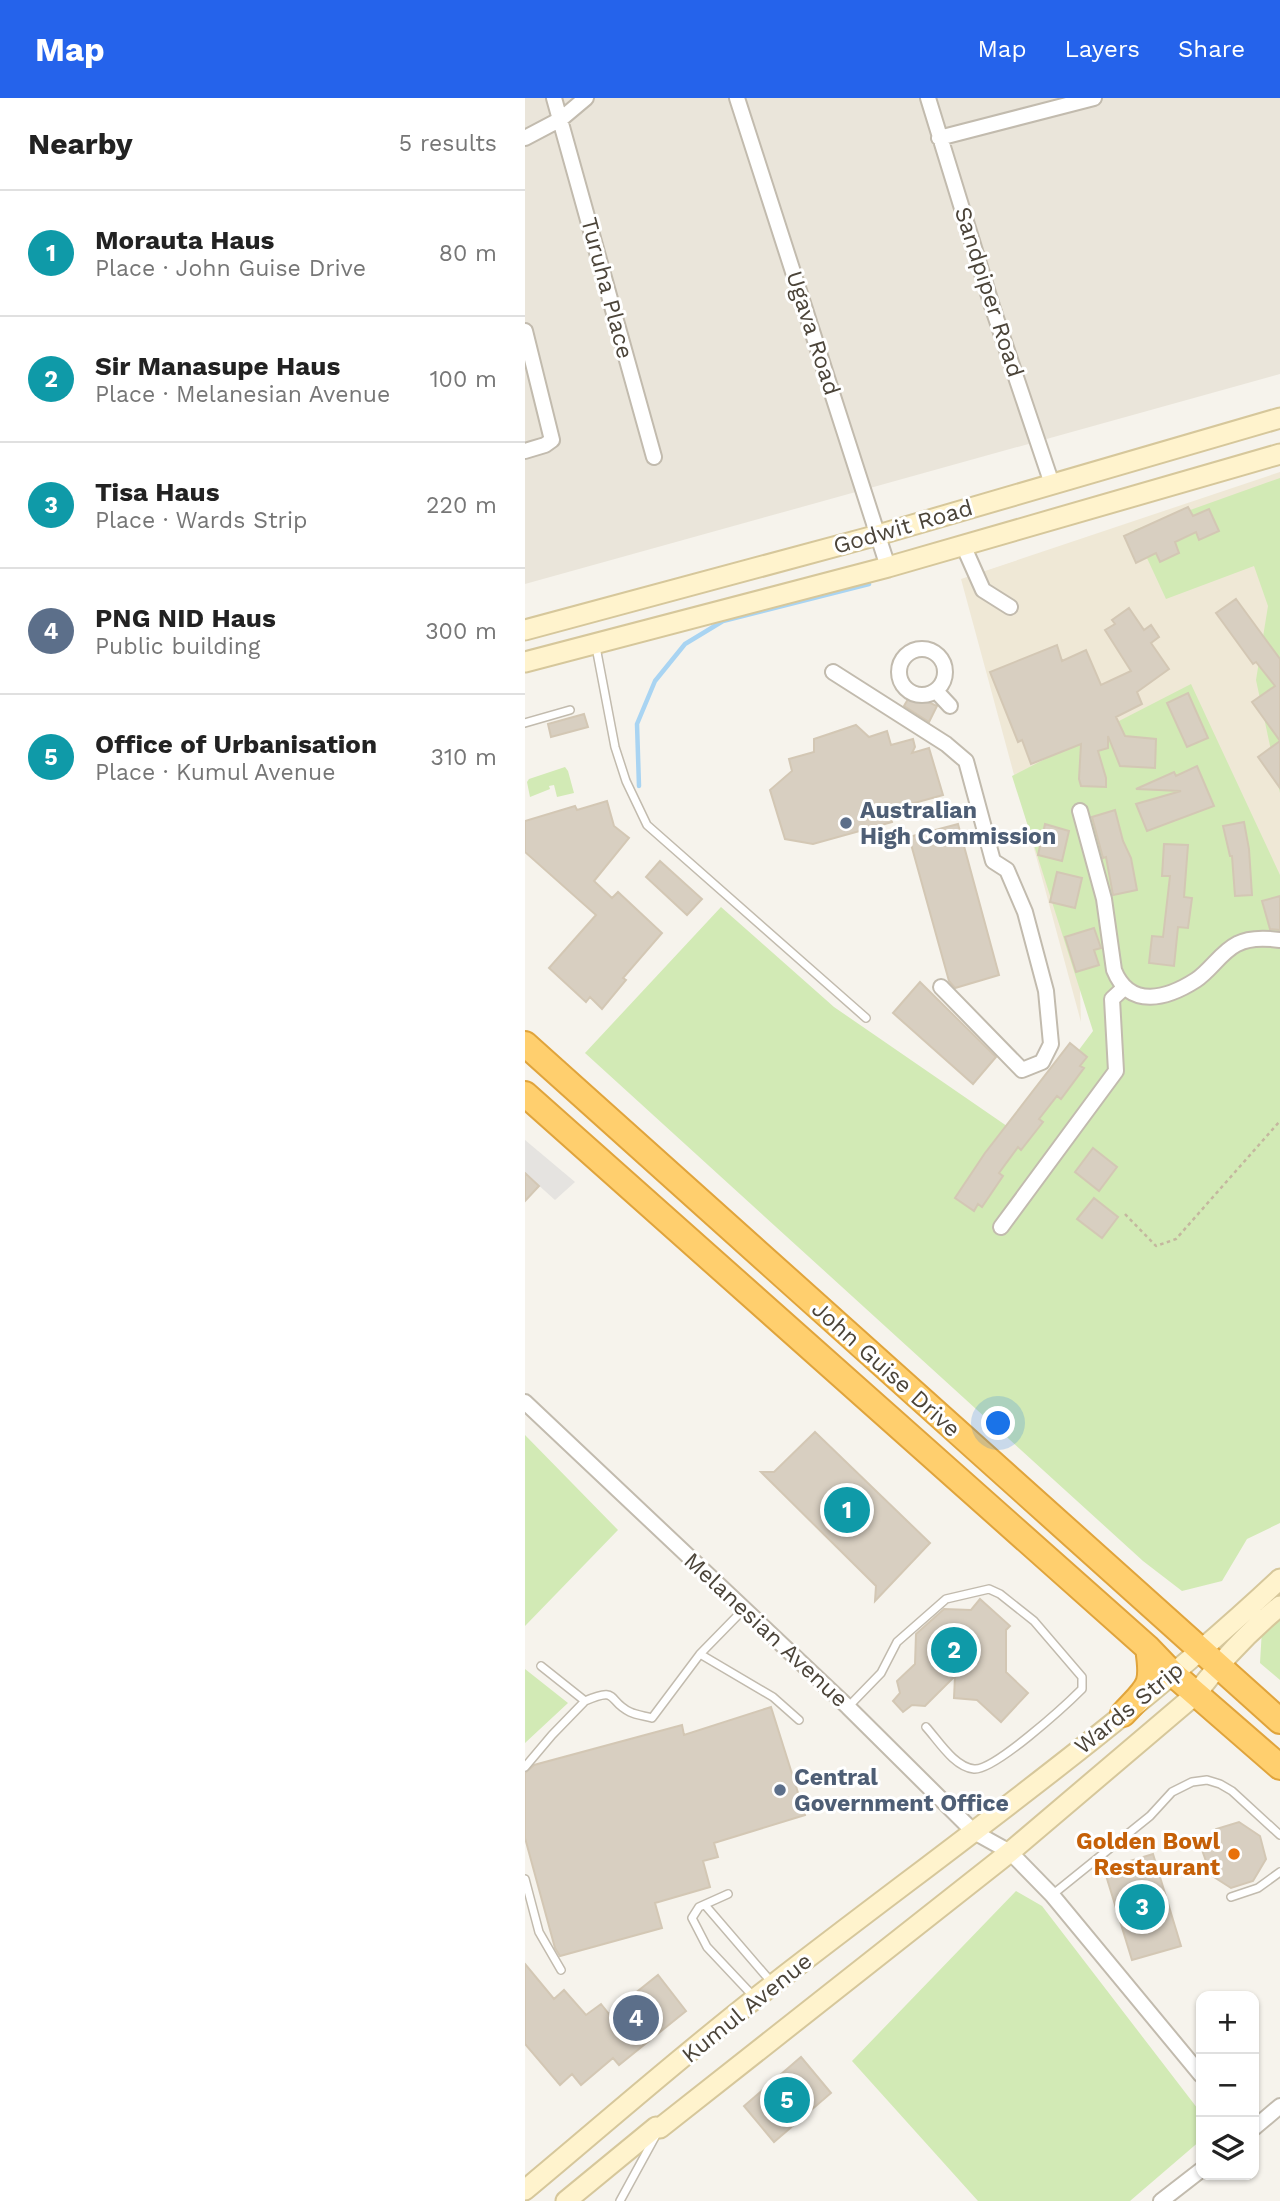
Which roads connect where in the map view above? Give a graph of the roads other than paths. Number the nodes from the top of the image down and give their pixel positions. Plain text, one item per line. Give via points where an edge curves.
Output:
1 (554, 98) edge
2 (586, 98) edge
3 (737, 98) edge
4 (928, 98) edge
5 (1094, 98) edge
6 (561, 119) junction
7 (525, 138) edge
8 (939, 138) junction
9 (525, 331) edge
10 (1280, 418) edge
11 (525, 451) edge
12 (1280, 454) edge
13 (654, 457) dead end
14 (1052, 484) junction
15 (878, 535) junction
16 (963, 545) junction
17 (888, 567) junction
18 (1010, 607) dead end
19 (525, 630) edge
20 (595, 643) junction
21 (525, 662) edge
22 (833, 672) dead end
23 (906, 689) junction
24 (936, 691) junction
25 (950, 706) dead end
26 (570, 710) dead end
27 (895, 711) junction
28 (525, 723) edge
29 (1080, 811) dead end
30 (1280, 940) edge
31 (941, 987) dead end
32 (1125, 987) junction
33 (866, 1018) dead end
34 (525, 1044) edge
35 (525, 1094) edge
36 (1001, 1227) dead end
37 (525, 1402) edge
38 (1280, 1580) edge
39 (1280, 1606) edge
40 (744, 1609) junction
41 (1148, 1648) junction
42 (700, 1654) junction
43 (1209, 1659) junction
44 (541, 1666) dead end
45 (1173, 1674) junction
46 (1196, 1694) junction
47 (586, 1701) junction
48 (848, 1707) junction
49 (1123, 1714) junction
50 (799, 1720) dead end
51 (1280, 1721) edge
52 (926, 1727) dead end
53 (525, 1767) edge
54 (1280, 1767) edge
55 (974, 1832) junction
56 (1280, 1835) edge
57 (1010, 1852) junction
58 (1280, 1872) edge
59 (525, 1879) edge
60 (728, 1894) dead end
61 (1052, 1895) junction
62 (1231, 1897) dead end
63 (705, 1905) junction
64 (561, 1970) dead end
65 (773, 1984) junction
66 (756, 1998) junction
67 (1196, 2069) edge
68 (1280, 2106) edge
69 (1259, 2124) edge
70 (660, 2128) junction
71 (1196, 2174) edge
72 (525, 2190) edge
73 (566, 2201) edge
74 (620, 2201) edge
75 (1161, 2201) edge

1 - 6 street, Turuha Place
2 - 6 street
3 - 15 street, Ugava Road
4 - 8 street, Sandpiper Road
5 - 8 street
6 - 7 street
6 - 13 street, Turuha Place
8 - 14 street, Sandpiper Road
9 - 11 street via 552,440
10 - 14 street, Godwit Road
12 - 16 street, Godwit Road
14 - 15 street, Godwit Road
15 - 17 street, Ugava Road
15 - 19 street, Godwit Road
16 - 17 street, Godwit Road
16 - 18 street via 983,590
17 - 20 street, Godwit Road
20 - 21 street, Godwit Road
20 - 33 lane via 615,747 647,825
22 - 27 street
23 - 24 street via 924,695
23 - 24 street via 899,672 902,660 912,651 926,650 943,664 944,679
23 - 27 street
24 - 25 street
26 - 28 lane
27 - 31 street via 966,761 993,861 1007,870 1025,912 1046,991 1051,1044 1042,1062 1022,1070
29 - 32 street via 1104,899 1114,970
30 - 32 street via 1238,943 1198,979 1157,997 1142,997
32 - 36 street via 1111,999 1117,1070
34 - 43 highway, John Guise Drive
35 - 41 highway, John Guise Drive
37 - 40 street, Melanesian Avenue
38 - 43 street, Wards Strip
39 - 43 street, Wards Strip
40 - 42 lane
40 - 48 street, Melanesian Avenue
41 - 45 highway, John Guise Drive
41 - 49 highway via 1152,1675
42 - 47 lane via 652,1718 627,1711 611,1695
42 - 50 lane via 773,1697
43 - 45 street, Wards Strip
43 - 46 street, Wards Strip
43 - 51 highway, John Guise Drive
44 - 47 lane
45 - 46 highway, John Guise Drive
45 - 49 street, Wards Strip
46 - 54 highway, John Guise Drive
46 - 57 street, Wards Strip
47 - 53 lane
48 - 52 lane via 881,1673 897,1642 946,1600 989,1589 1034,1621 1082,1676 1082,1689 1063,1708 991,1764 975,1769 959,1763
48 - 55 street, Melanesian Avenue
49 - 55 street, Wards Strip
55 - 57 street, Melanesian Avenue
55 - 65 street, Kumul Avenue
56 - 61 lane via 1220,1784 1192,1782
57 - 61 street, Melanesian Avenue
57 - 70 street, Kumul Avenue
58 - 62 lane via 1258,1888
59 - 64 lane via 539,1931
60 - 63 lane
61 - 67 street, Melanesian Avenue
63 - 65 lane
63 - 66 lane via 692,1918 698,1931 707,1947
65 - 66 street, Kumul Avenue
66 - 72 street, Kumul Avenue
68 - 69 street
70 - 73 street, Kumul Avenue
70 - 74 lane
71 - 75 street

